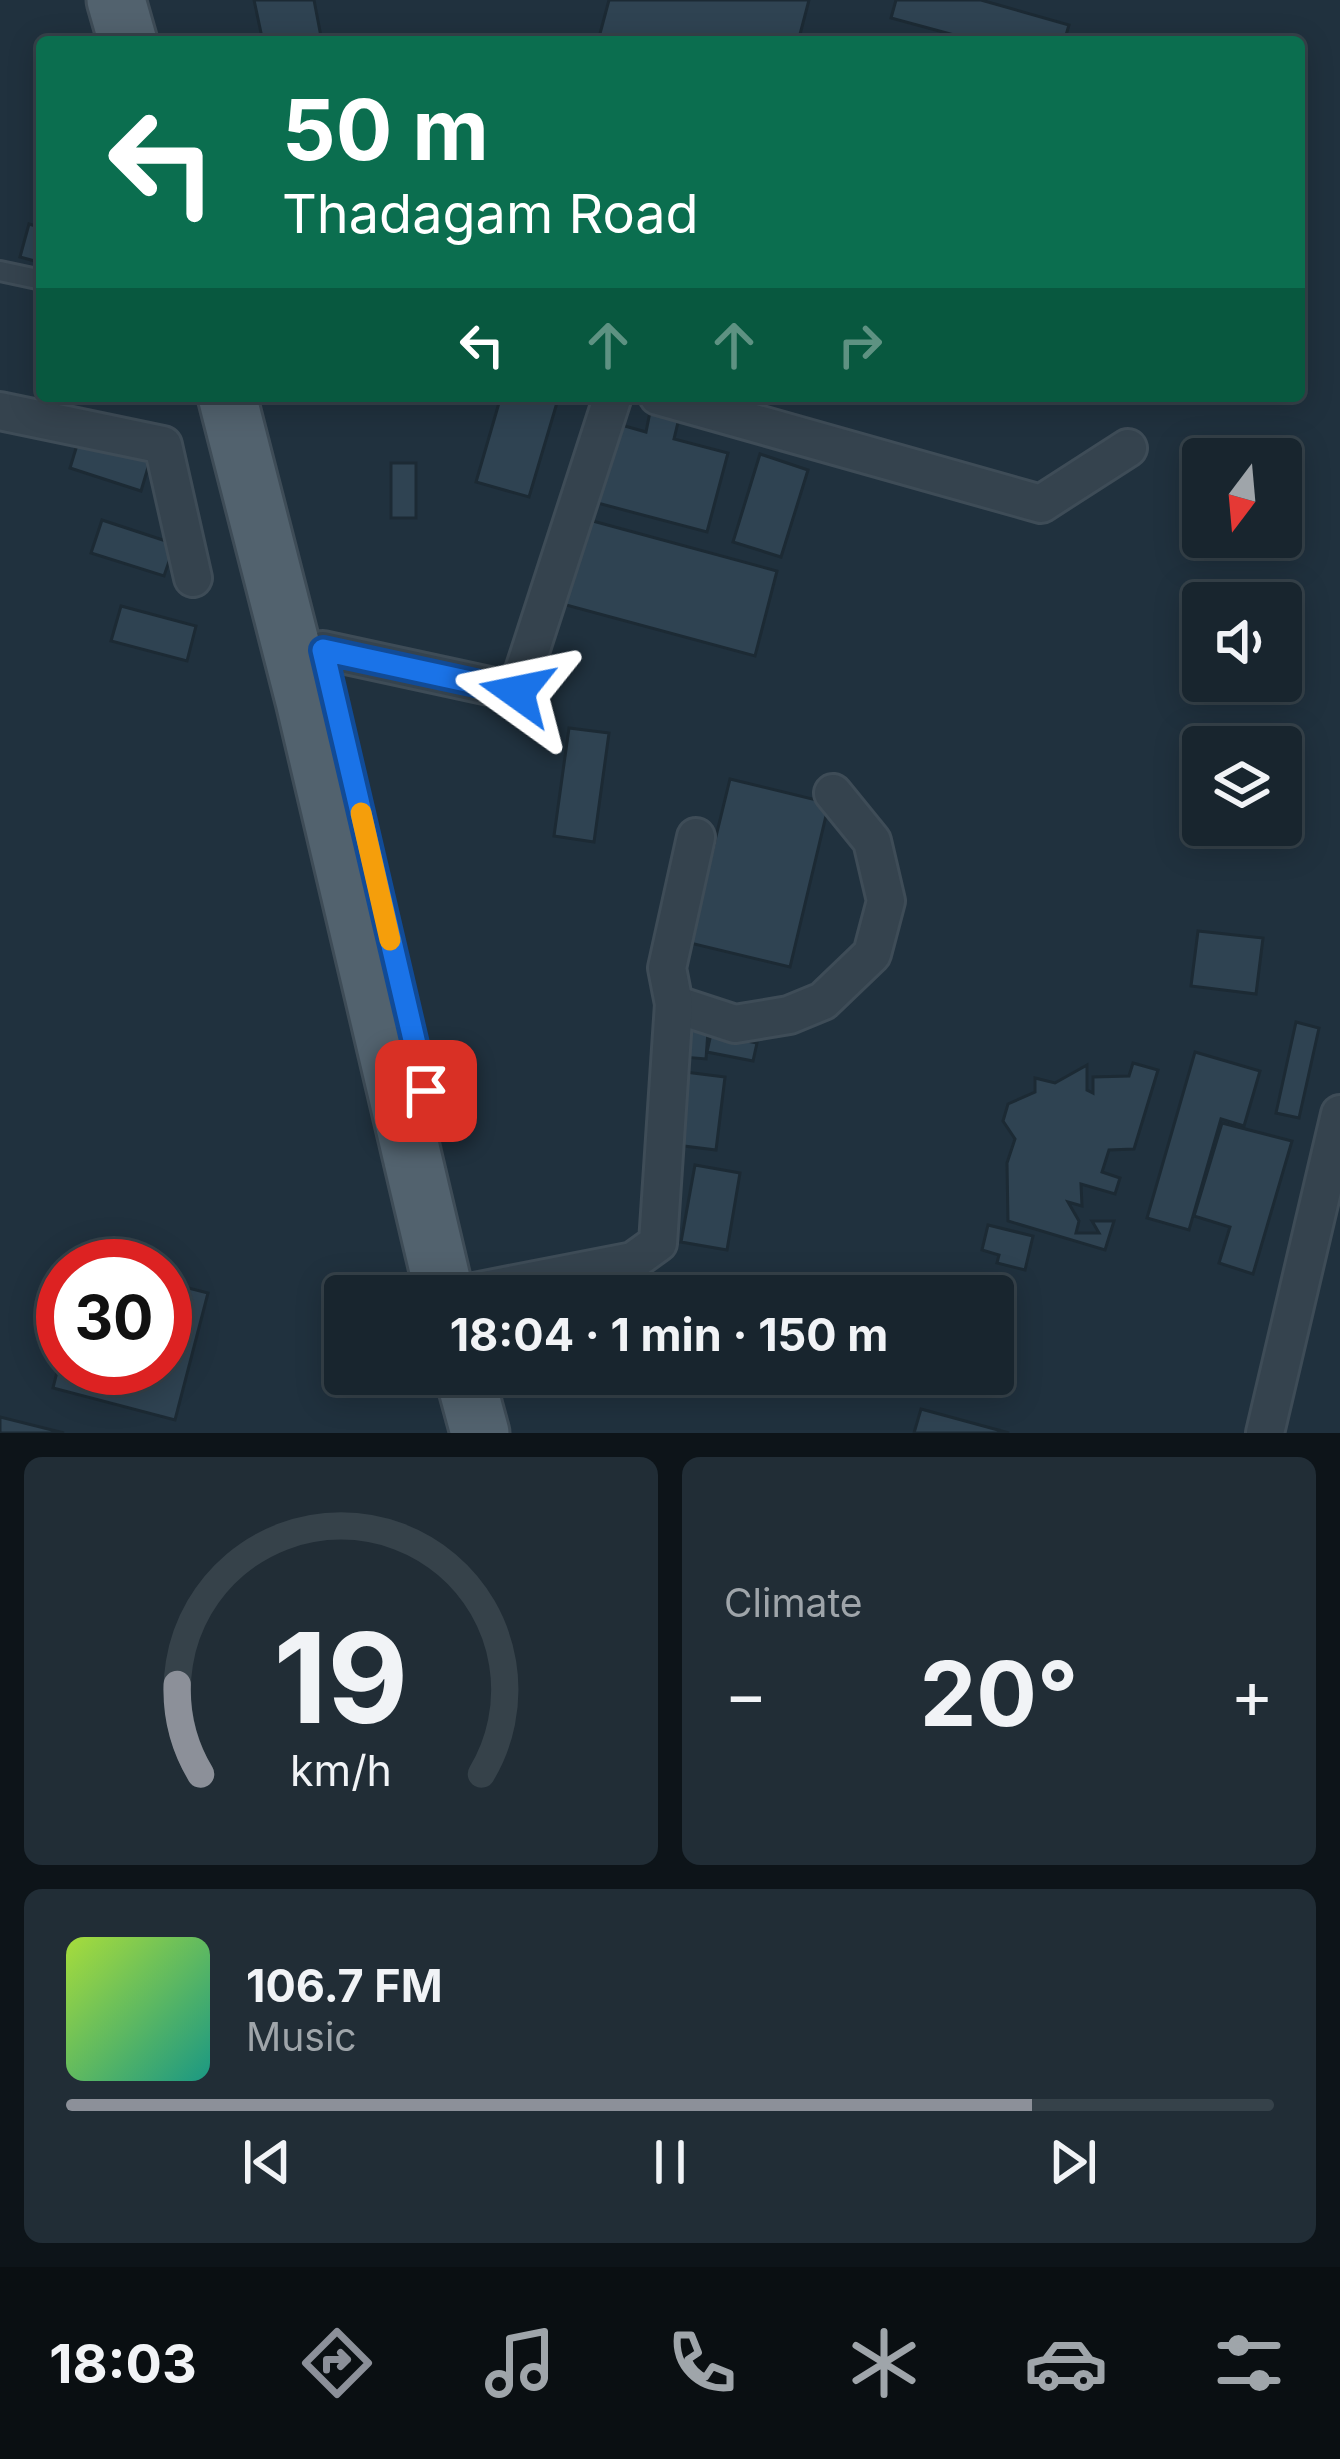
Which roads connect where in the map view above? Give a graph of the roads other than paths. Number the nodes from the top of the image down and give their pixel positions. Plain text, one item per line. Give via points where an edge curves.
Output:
1 (116, 0) edge
2 (147, 0) edge
3 (126, 36) edge
4 (157, 36) edge
5 (0, 271) edge
6 (36, 279) edge
7 (229, 402) edge
8 (262, 402) edge
9 (611, 402) edge
10 (679, 402) edge
11 (0, 411) edge
12 (1128, 448) dead end
13 (193, 578) dead end
14 (323, 650) junction
15 (833, 793) dead end
16 (696, 837) dead end
17 (674, 1004) junction
18 (1340, 1114) edge
19 (459, 1275) edge
20 (460, 1275) edge
21 (563, 1275) edge
22 (470, 1395) edge
23 (499, 1395) edge
24 (480, 1433) edge
25 (508, 1433) edge
26 (1265, 1433) edge

1 - 3 main road
2 - 4 main road
5 - 6 lane
7 - 19 main road
8 - 14 main road
9 - 14 street via 517,692
10 - 12 street via 1041,505
11 - 13 street via 163,445
14 - 20 main road
15 - 17 street via 872,841 877,861 886,901 872,954 824,1001 789,1015 735,1024
16 - 17 street via 667,968
17 - 21 street via 658,1243 633,1261
18 - 26 street
22 - 24 main road
23 - 25 main road

